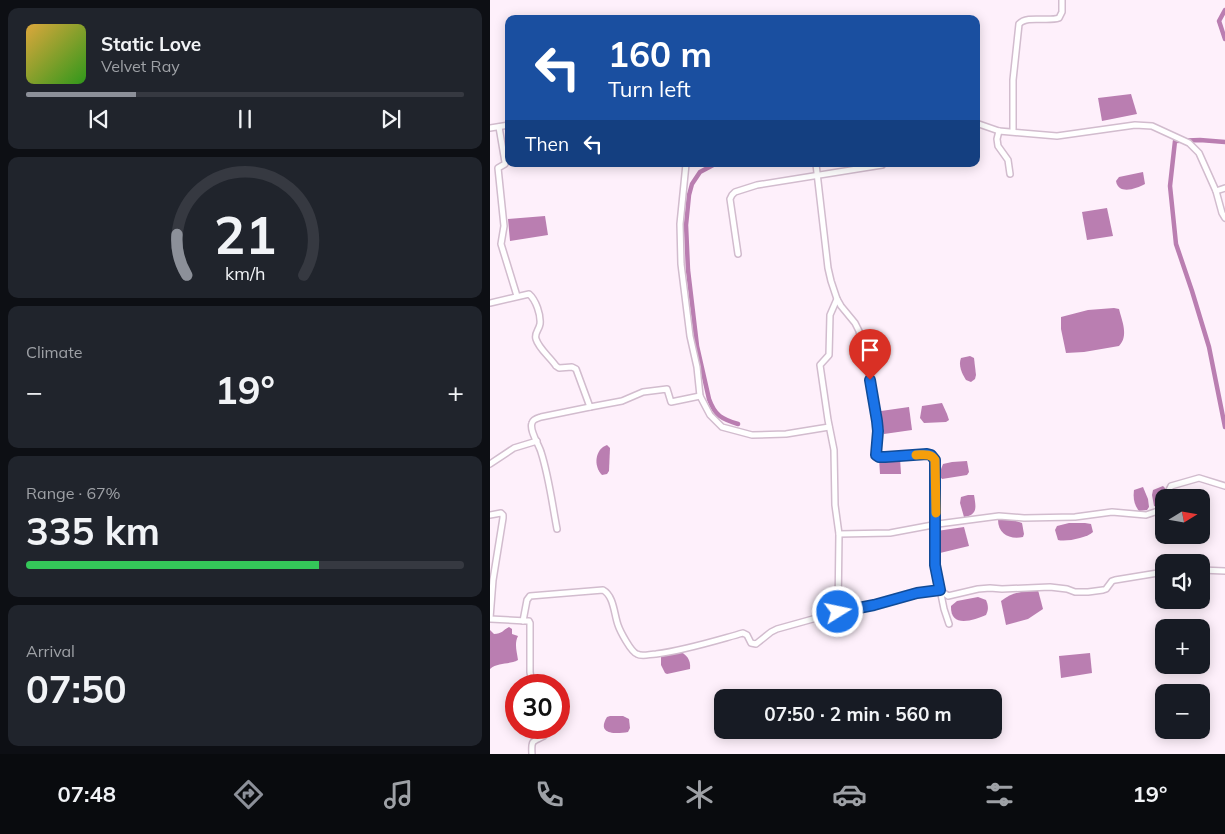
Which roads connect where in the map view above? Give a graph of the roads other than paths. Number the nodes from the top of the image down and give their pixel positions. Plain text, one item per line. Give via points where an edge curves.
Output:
1 (1062, 0) edge
2 (980, 124) edge
3 (505, 126) edge
4 (499, 127) junction
5 (490, 128) edge
6 (999, 131) junction
7 (1013, 131) junction
8 (686, 167) edge
9 (817, 167) edge
10 (868, 167) edge
11 (818, 174) junction
12 (1010, 174) dead end
13 (1225, 188) edge
14 (1216, 191) junction
15 (1225, 218) edge
16 (738, 254) dead end
17 (517, 296) junction
18 (837, 299) junction
19 (490, 303) edge
20 (700, 396) junction
21 (590, 407) junction
22 (829, 427) junction
23 (537, 441) junction
24 (490, 464) edge
25 (1225, 486) edge
26 (1170, 489) edge
27 (1155, 512) edge
28 (490, 515) edge
29 (935, 525) junction
30 (557, 528) dead end
31 (839, 534) junction
32 (1210, 570) edge
33 (1225, 571) edge
34 (1155, 573) edge
35 (940, 590) junction
36 (838, 612) junction
37 (490, 618) edge
38 (523, 621) junction
39 (949, 624) dead end
40 (530, 674) edge
41 (536, 739) edge
42 (532, 754) edge

1 - 7 street via 1059,18 1021,21 1017,29
2 - 6 street
3 - 4 street
4 - 5 street
4 - 17 street via 505,162 498,168 504,226 501,244
6 - 7 street
6 - 12 street via 998,146 1008,160
7 - 14 street via 1057,136 1135,125 1152,126 1189,143 1199,153
8 - 20 street via 680,224 681,264
9 - 11 street
10 - 11 street
11 - 16 street via 757,185 732,195
11 - 18 street via 828,268
13 - 14 street
14 - 15 street
17 - 19 street
17 - 21 street via 529,294 535,300 540,324 536,333 538,343 556,366 576,369
18 - 22 street via 830,315 829,355 820,365
18 - 29 street via 859,331 876,415 876,455 927,454 933,457 936,464
20 - 21 street via 671,402 667,389 643,392 622,401
20 - 22 street via 710,415 722,427 752,435 786,434
21 - 23 street via 535,419 531,424
22 - 31 street via 834,450
23 - 24 street via 514,448
23 - 30 street
25 - 26 street via 1200,478
27 - 29 street via 1146,515 1112,512 1076,517 999,516
28 - 37 street via 503,514
29 - 31 street via 890,534
29 - 35 street via 935,565
31 - 36 street
32 - 33 street
34 - 35 street via 1114,580 1106,589 1088,592 1050,588 978,588 948,596
35 - 36 street
35 - 39 street
36 - 38 street via 777,629 756,644 743,633 699,646 642,655 633,651 618,626 612,604 603,590 530,596
37 - 38 street
38 - 40 street via 530,625
41 - 42 street via 532,742

